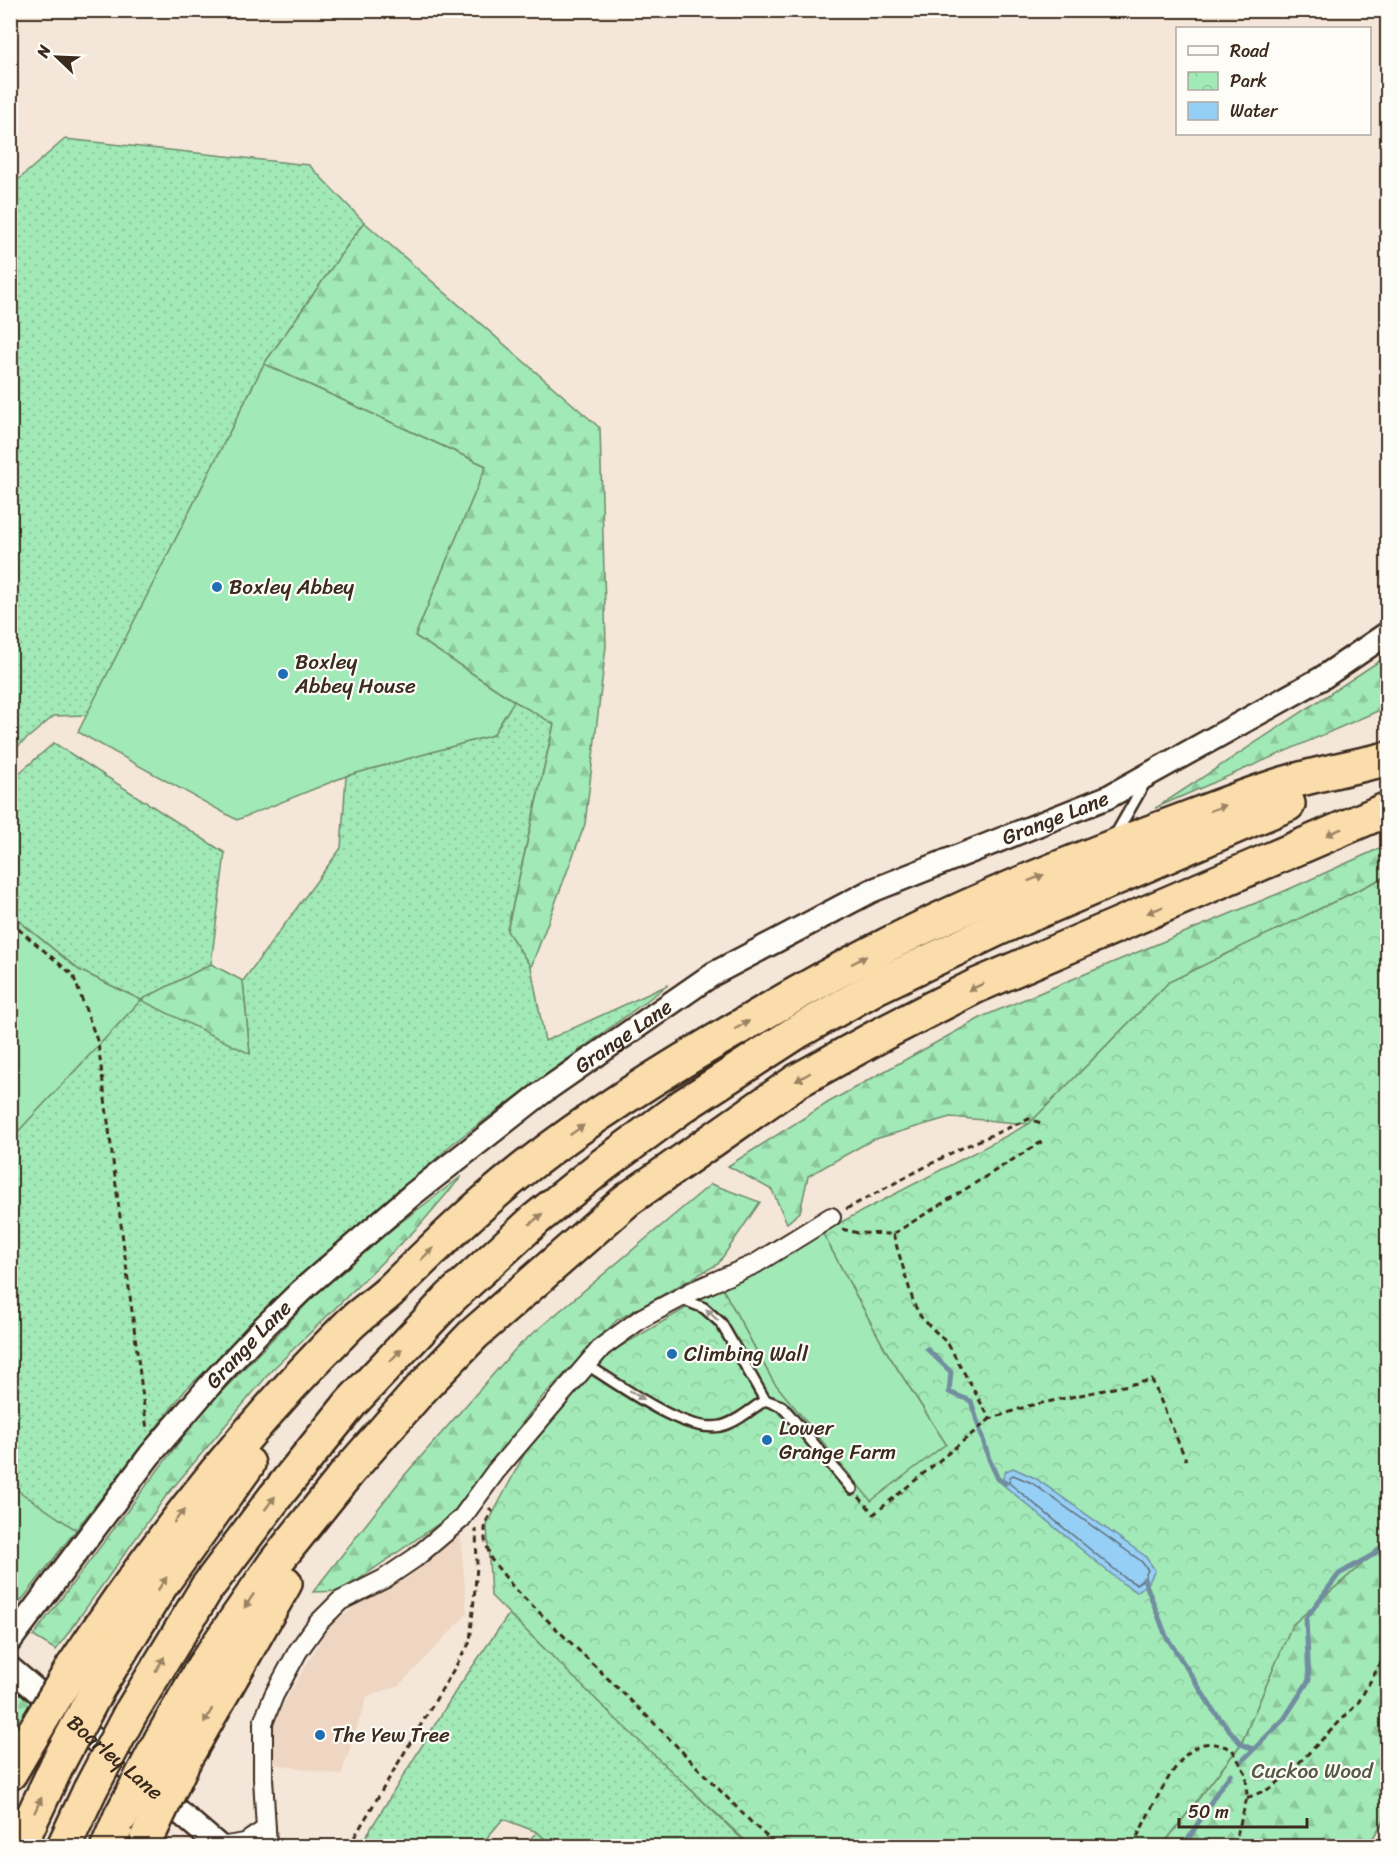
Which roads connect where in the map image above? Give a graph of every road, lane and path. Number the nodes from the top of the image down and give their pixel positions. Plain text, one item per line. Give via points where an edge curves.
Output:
1 (1388, 633) edge
2 (1387, 759) edge
3 (1150, 774) junction
4 (1388, 809) edge
5 (1105, 850) junction
6 (10, 922) edge
7 (1044, 1124) dead end
8 (1043, 1142) dead end
9 (825, 1220) junction
10 (893, 1234) junction
11 (386, 1295) junction
12 (680, 1298) junction
13 (587, 1365) junction
14 (765, 1400) junction
15 (990, 1419) junction
16 (150, 1455) junction
17 (1186, 1460) dead end
18 (852, 1489) joint
19 (463, 1516) junction
20 (10, 1641) edge
21 (1388, 1650) edge
22 (10, 1668) edge
23 (172, 1750) junction
24 (10, 1773) edge
25 (1247, 1798) junction
26 (267, 1838) edge
27 (145, 1842) edge
28 (19, 1846) edge
29 (64, 1846) edge
30 (108, 1846) edge
31 (219, 1846) edge
32 (226, 1846) edge
33 (349, 1846) edge
34 (777, 1846) edge
35 (1132, 1846) edge
36 (1234, 1846) edge

1 - 3 street, Grange Lane via 1322,678
5 -> 2 highway via 1285,783
29 -> 2 highway, bridge via 130,1714 206,1590 275,1497 351,1402 450,1298 536,1219 693,1099 878,986 997,929
3 - 5 lane
3 - 16 street, Grange Lane via 1108,797 871,891 713,974 543,1092 413,1194 263,1328
4 -> 23 highway via 976,986 882,1034 797,1081 627,1200 474,1335 348,1472 274,1563 203,1667
11 -> 5 highway via 509,1181 652,1079 889,944
6 - 16 path via 73,975 98,1043
7 - 9 path via 1029,1119 957,1150
8 - 10 path
9 - 10 path via 858,1233
9 - 12 street via 755,1264
10 - 15 path via 914,1304 921,1317 948,1344
24 -> 11 highway, bridge via 73,1667 152,1552 218,1467 351,1322
28 -> 11 highway, bridge via 98,1688 161,1585 245,1467 360,1334
12 - 13 street via 642,1318 602,1347
14 -> 12 lane via 721,1323 704,1308
13 -> 14 lane via 667,1413 693,1424 720,1426
13 - 19 street via 496,1471
14 - 18 lane via 787,1412
15 - 17 path via 1028,1406 1152,1380
15 - 18 path via 874,1514
16 - 20 street, Grange Lane
19 - 26 street via 415,1558 340,1601 298,1651 263,1723
19 - 33 path via 476,1525 477,1567 470,1642
19 - 34 path via 479,1518 488,1506 492,1511 484,1524 484,1540 491,1559 514,1587
21 - 25 path via 1358,1703 1288,1774 1271,1788
22 - 31 street, Boarley Lane
23 - 27 highway, bridge
23 - 30 highway, bridge via 121,1816
25 - 35 path via 1246,1774 1232,1749 1216,1743 1202,1744 1184,1756 1171,1773
25 - 36 path
26 - 32 street

